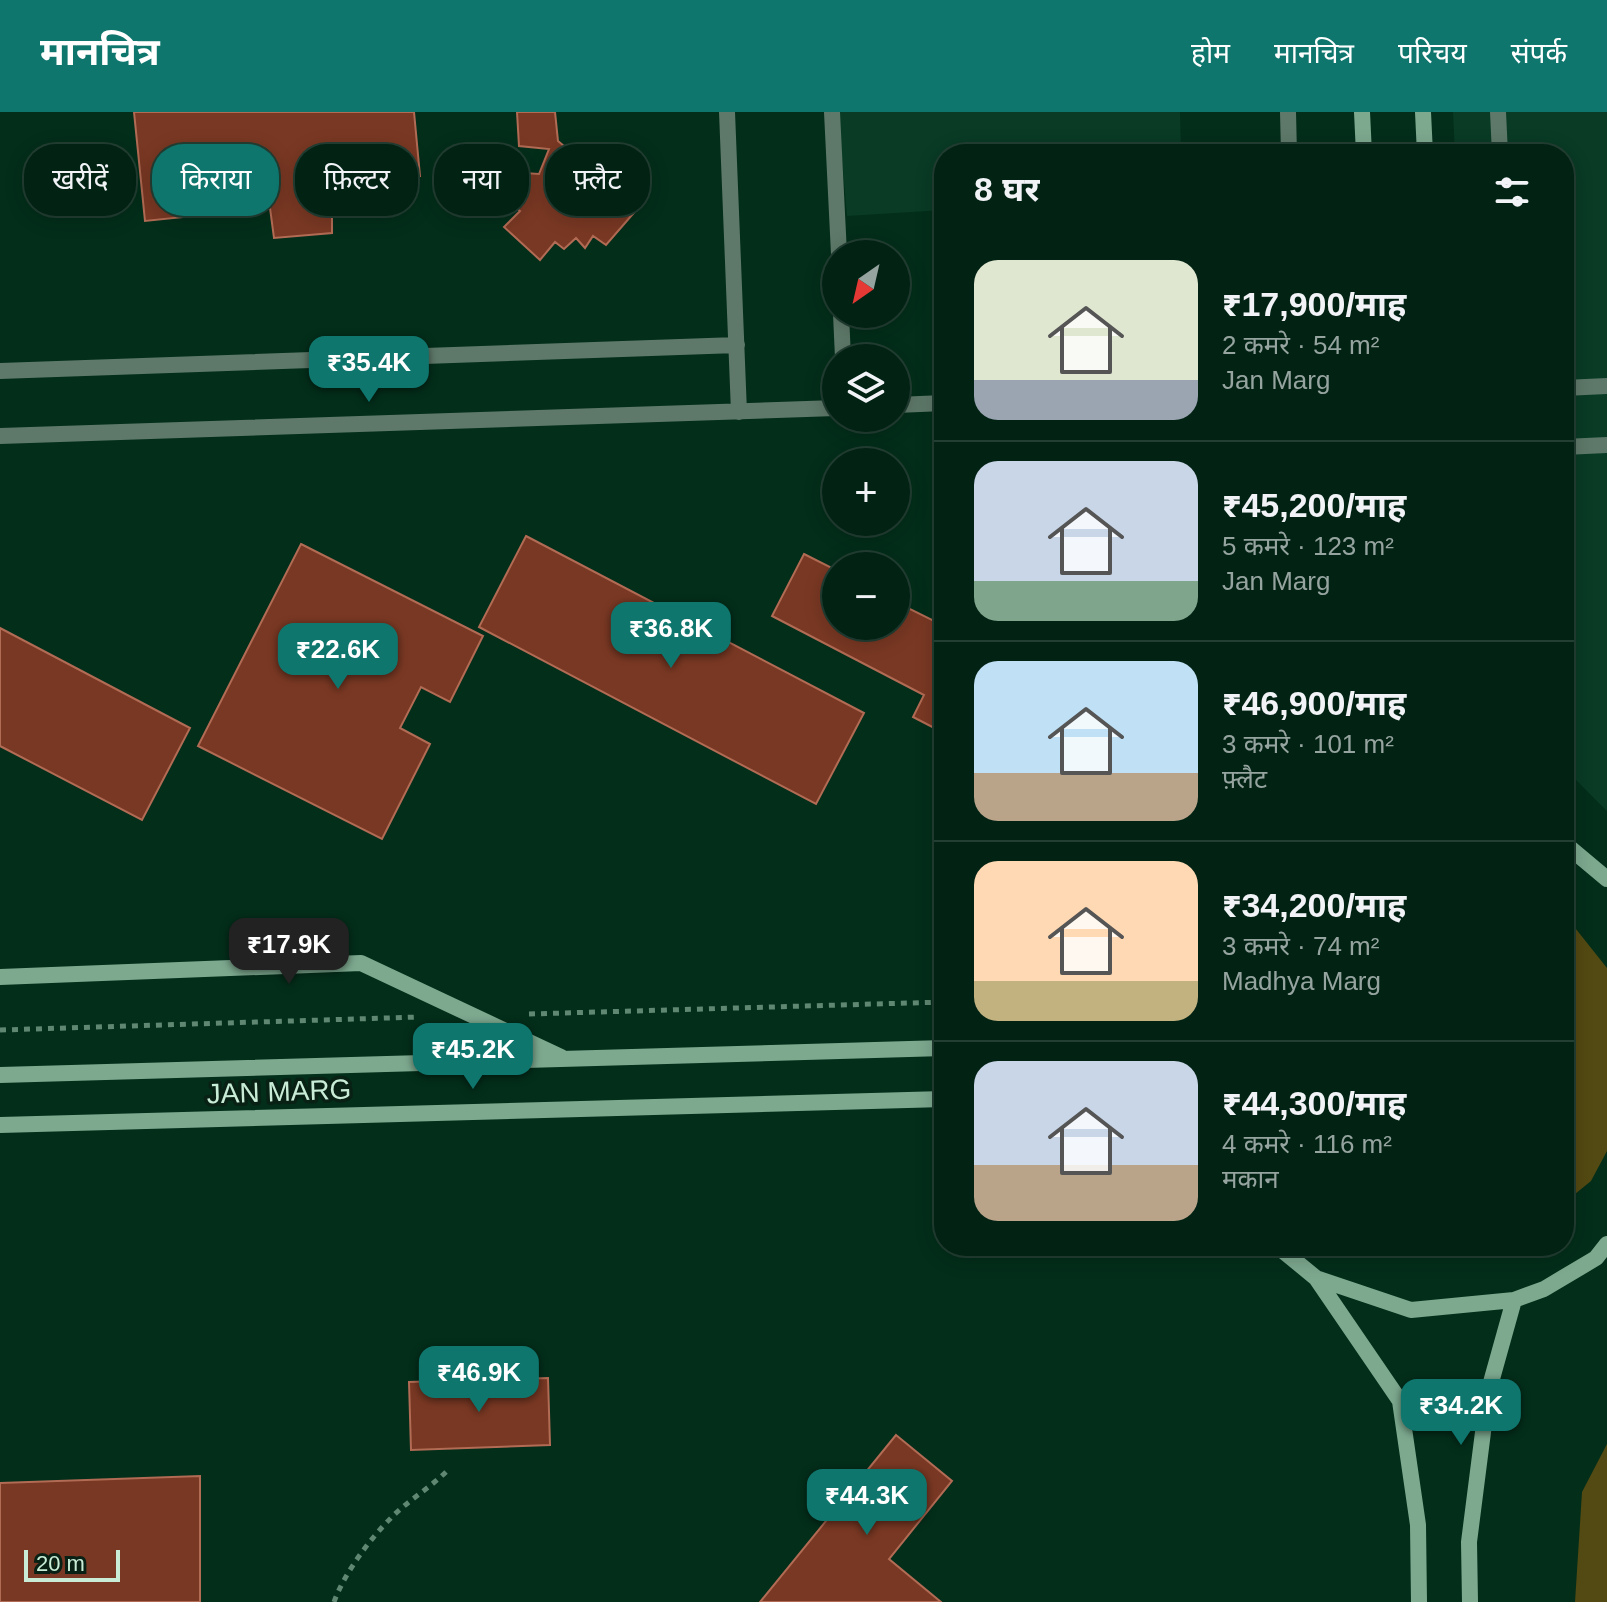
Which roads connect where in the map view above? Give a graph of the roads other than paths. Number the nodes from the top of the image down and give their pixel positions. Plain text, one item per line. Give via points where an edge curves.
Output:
1 (727, 112) edge
2 (832, 112) edge
3 (1288, 112) edge
4 (1362, 112) edge
5 (1423, 112) edge
6 (1498, 112) edge
7 (1289, 144) edge
8 (1364, 144) edge
9 (1425, 144) edge
10 (1500, 144) edge
11 (838, 240) edge
12 (737, 345) junction
13 (0, 371) edge
14 (1607, 386) edge
15 (1574, 388) edge
16 (934, 403) edge
17 (910, 404) edge
18 (822, 409) edge
19 (739, 412) junction
20 (0, 436) edge
21 (1607, 445) edge
22 (1574, 447) edge
23 (1574, 851) edge
24 (1607, 879) edge
25 (0, 977) edge
26 (934, 1048) edge
27 (566, 1059) junction
28 (0, 1075) edge
29 (934, 1099) edge
30 (0, 1125) edge
31 (1607, 1244) edge
32 (1289, 1256) edge
33 (1316, 1278) junction
34 (1514, 1300) junction
35 (1419, 1602) edge
36 (1470, 1602) edge

1 - 12 street
2 - 11 street
3 - 7 street
4 - 8 main road
5 - 9 main road
6 - 10 street
12 - 13 street
12 - 19 street
14 - 15 street
16 - 17 street
18 - 19 street
19 - 20 street
21 - 22 street
23 - 24 main road
25 - 27 main road via 361,963
26 - 27 main road, JAN MARG
27 - 28 main road, JAN MARG
29 - 30 main road, JAN MARG
31 - 34 main road via 1596,1258
32 - 33 main road
33 - 34 main road via 1411,1310
33 - 35 main road via 1400,1401 1418,1525
34 - 36 main road via 1488,1393 1469,1542

